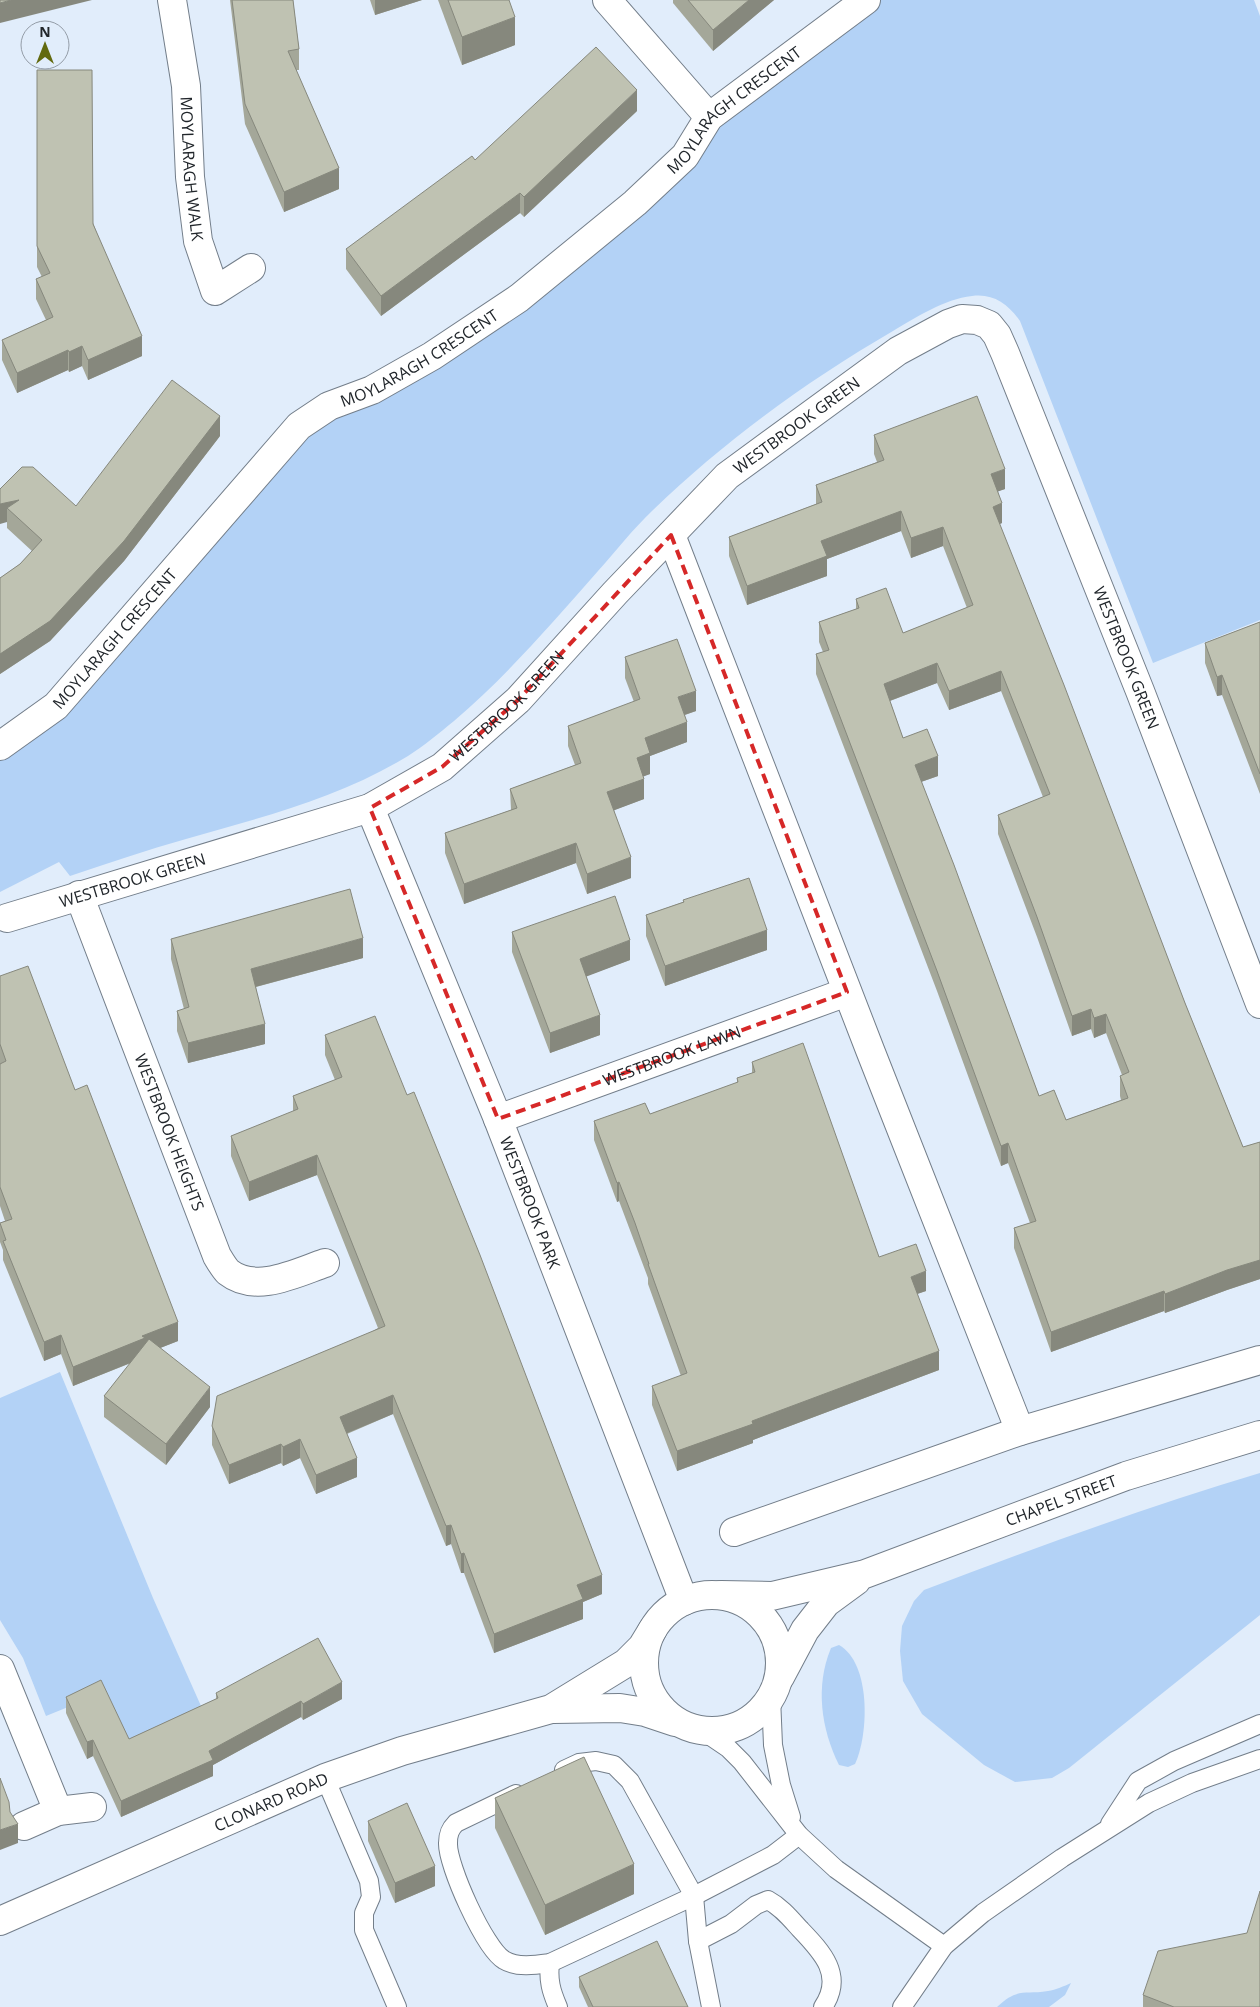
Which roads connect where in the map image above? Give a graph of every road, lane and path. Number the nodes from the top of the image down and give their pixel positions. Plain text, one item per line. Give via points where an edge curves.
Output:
1 (172, 0) edge
2 (608, 0) edge
3 (866, 0) edge
4 (709, 117) junction
5 (251, 268) dead end
6 (672, 535) junction
7 (0, 746) edge
8 (370, 808) junction
9 (79, 895) junction
10 (7, 918) dead end
11 (847, 992) junction
12 (1260, 1004) edge
13 (498, 1119) junction
14 (325, 1263) dead end
15 (1260, 1360) edge
16 (1020, 1431) junction
17 (1260, 1434) edge
18 (734, 1532) dead end
19 (866, 1574) junction
20 (721, 1595) junction
21 (684, 1601) junction
22 (653, 1629) junction
23 (0, 1669) edge
24 (775, 1688) junction
25 (551, 1709) junction
26 (1260, 1724) edge
27 (693, 1728) junction
28 (1260, 1759) edge
29 (553, 1776) edge
30 (325, 1778) junction
31 (527, 1789) edge
32 (92, 1807) dead end
33 (58, 1811) junction
34 (24, 1826) dead end
35 (1107, 1828) junction
36 (797, 1832) junction
37 (694, 1896) junction
38 (0, 1921) edge
39 (698, 1941) junction
40 (944, 1946) junction
41 (550, 1963) junction
42 (712, 2004) edge
43 (397, 2007) edge
44 (558, 2007) edge
45 (823, 2007) edge
46 (902, 2007) edge

1 - 5 street, MOYLARAGH WALK via 186,86 190,177 198,241 215,291
2 - 4 street
3 - 4 street, MOYLARAGH CRESCENT
4 - 7 street, MOYLARAGH CRESCENT via 685,156 635,203 519,298 432,356 372,390 329,406 299,426 56,706
6 - 8 street, WESTBROOK GREEN via 518,700 442,767
6 - 11 street
6 - 12 street, WESTBROOK GREEN via 727,476 898,351 962,319 989,325 1005,353 1140,691
8 - 9 street, WESTBROOK GREEN
8 - 13 street, WESTBROOK PARK
9 - 10 street, WESTBROOK GREEN
9 - 14 street, WESTBROOK HEIGHTS via 222,1264 243,1280 265,1281
11 - 13 street, WESTBROOK LAWN
11 - 16 street
13 - 21 street, WESTBROOK PARK
15 - 16 street
16 - 18 street
17 - 19 street, CHAPEL STREET via 1126,1476
19 - 20 street, CHAPEL STREET via 772,1596
19 - 24 street, CHAPEL STREET via 826,1603 806,1630
20 - 21 street
20 - 24 street via 743,1602 761,1616 774,1635 780,1656
21 - 22 street via 667,1612
22 - 25 street, CLONARD ROAD via 626,1663
22 - 27 street via 646,1646 644,1664 647,1683 667,1714
23 - 33 street
24 - 27 street via 760,1711 746,1722 724,1730
24 - 36 lane via 773,1745 781,1785
25 - 27 street, CLONARD ROAD via 620,1708 645,1712
25 - 30 street, CLONARD ROAD via 402,1751
26 - 35 lane via 1174,1761 1138,1782
27 - 36 lane via 728,1748 742,1762
28 - 35 lane via 1184,1787
29 - 37 lane via 579,1763 596,1761 614,1765 630,1781
30 - 38 street, CLONARD ROAD
30 - 43 lane via 369,1881 371,1897 364,1913 364,1930
31 - 41 lane via 456,1823 449,1830 449,1857 480,1931 499,1957 506,1962 529,1965
32 - 33 street
33 - 34 street
35 - 40 lane via 983,1913
36 - 37 lane via 773,1854
36 - 40 lane via 836,1869
37 - 39 lane
37 - 41 lane
39 - 42 lane
39 - 45 lane via 731,1924 756,1905 768,1900 778,1905 822,1952 832,1983
40 - 46 lane
41 - 44 lane via 548,1980

